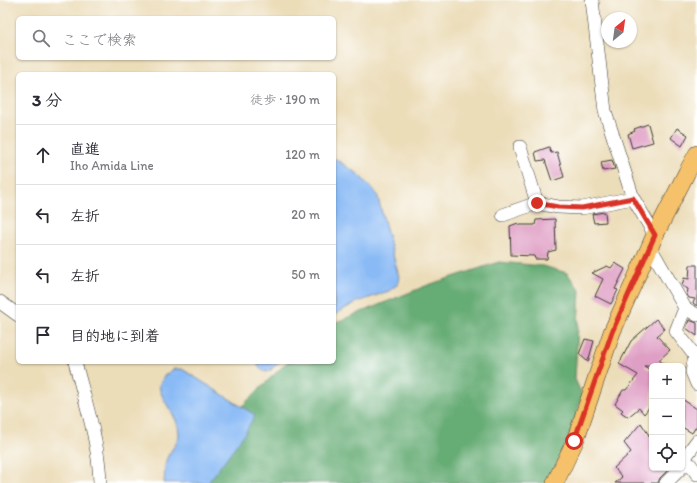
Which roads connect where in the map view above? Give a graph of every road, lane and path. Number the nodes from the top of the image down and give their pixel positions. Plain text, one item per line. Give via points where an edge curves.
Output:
1 (592, 0) edge
2 (520, 147) dead end
3 (697, 154) edge
4 (633, 198) junction
5 (537, 203) junction
6 (503, 215) dead end
7 (653, 241) junction
8 (0, 302) edge
9 (685, 308) junction
10 (16, 314) edge
11 (697, 315) edge
12 (76, 364) edge
13 (692, 376) edge
14 (697, 441) edge
15 (685, 460) edge
16 (685, 463) edge
17 (676, 471) edge
18 (697, 474) edge
19 (100, 483) edge
20 (555, 483) edge
21 (666, 483) edge

1 - 4 street via 605,111
2 - 5 street
3 - 7 main road
4 - 5 street via 582,208
4 - 7 street
5 - 6 street
7 - 9 street
7 - 20 main road via 612,332 574,441
8 - 10 street
9 - 11 street
9 - 13 street via 676,331 695,356
12 - 19 street via 90,420
14 - 15 street
16 - 18 street via 690,464
17 - 21 street

